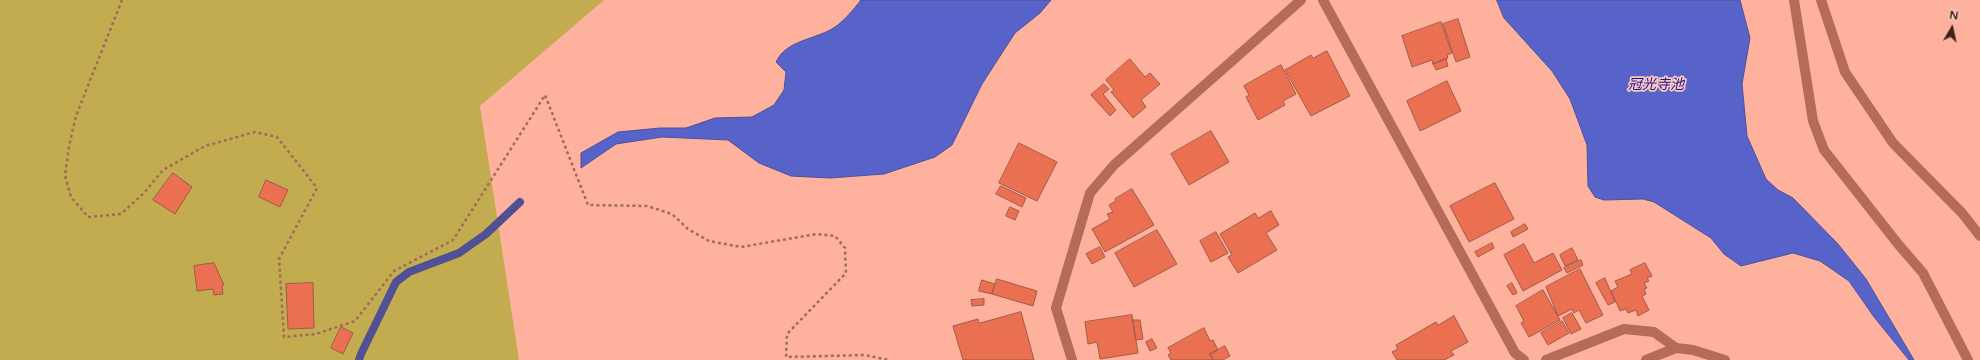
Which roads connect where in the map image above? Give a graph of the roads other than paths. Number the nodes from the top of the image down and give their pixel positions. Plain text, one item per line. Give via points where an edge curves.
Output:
1 (1301, 0) edge
2 (1323, 0) edge
3 (1794, 0) edge
4 (1820, 0) edge
5 (1980, 236) edge
6 (1676, 348) junction
7 (1072, 360) edge
8 (1524, 360) edge
9 (1546, 360) edge
10 (1646, 360) edge
11 (1725, 360) edge
12 (1968, 360) edge

1 - 7 street via 1114,165 1090,193 1056,308
2 - 8 street via 1515,353
3 - 12 street via 1813,121 1824,150 1923,273
4 - 5 street via 1845,72 1893,143 1962,213
6 - 9 street via 1654,332 1624,329
6 - 10 street
6 - 11 street via 1693,350

